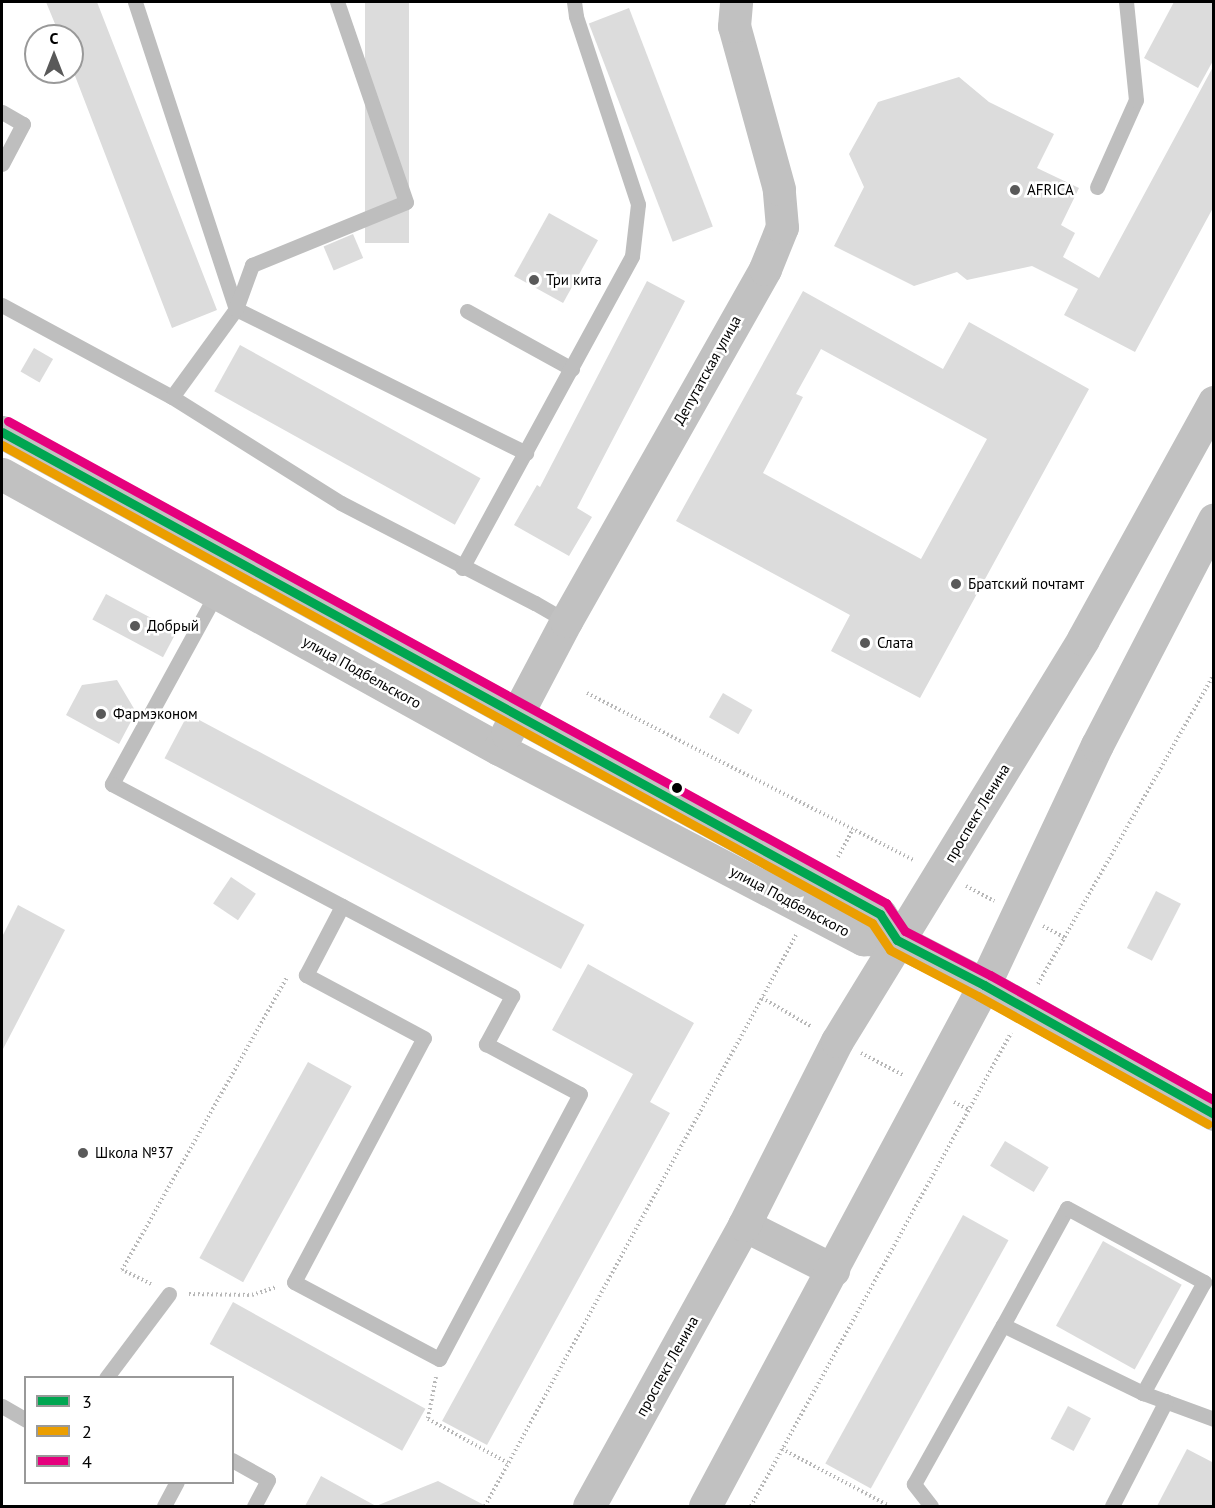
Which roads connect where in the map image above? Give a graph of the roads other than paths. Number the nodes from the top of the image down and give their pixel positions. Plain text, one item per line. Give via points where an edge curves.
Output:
1 (135, 2) edge
2 (337, 2) edge
3 (574, 2) edge
4 (736, 2) edge
5 (1126, 2) edge
6 (2, 111) edge
7 (2, 164) edge
8 (1097, 188) dead end
9 (2, 305) edge
10 (236, 309) junction
11 (467, 311) dead end
12 (572, 369) junction
13 (172, 398) junction
14 (1214, 402) edge
15 (2, 432) edge
16 (526, 453) junction
17 (2, 474) edge
18 (1214, 519) edge
19 (462, 568) junction
20 (217, 592) junction
21 (566, 621) junction
22 (517, 715) junction
23 (499, 748) junction
24 (816, 897) junction
25 (342, 906) junction
26 (897, 940) junction
27 (984, 986) junction
28 (1214, 1114) edge
29 (744, 1225) junction
30 (833, 1270) junction
31 (169, 1294) road end
32 (1003, 1325) junction
33 (107, 1376) edge
34 (1143, 1393) junction
35 (1166, 1401) junction
36 (2, 1406) edge
37 (24, 1419) edge
38 (1214, 1419) edge
39 (234, 1461) edge
40 (176, 1484) edge
41 (164, 1506) edge
42 (254, 1506) edge
43 (589, 1506) edge
44 (705, 1506) edge
45 (931, 1506) edge
46 (1112, 1506) edge

1 - 10 lane
2 - 10 lane via 406,202 252,265
3 - 12 lane via 638,204 632,256
4 - 21 main road, Депутатская улица via 734,26 779,189 782,226 765,269
5 - 8 lane via 1136,100
6 - 7 lane via 22,124
9 - 13 lane
10 - 13 lane
10 - 16 lane
11 - 12 lane
12 - 16 lane
13 - 19 lane via 341,503
14 - 26 main road, проспект Ленина via 1083,639
15 - 22 main road, улица Подбельского
16 - 19 lane
17 - 20 main road, улица Подбельского
18 - 27 main road via 1097,745
19 - 21 lane
20 - 23 main road, улица Подбельского
20 - 25 lane via 112,784
21 - 22 main road, Депутатская улица
22 - 23 main road, Депутатская улица
22 - 24 main road, улица Подбельского
23 - 24 main road, улица Подбельского
24 - 26 main road, улица Подбельского via 880,914
25 - 25 lane via 306,975 424,1038 294,1282 439,1359 580,1094 486,1044 512,996
26 - 27 main road
26 - 29 main road, проспект Ленина via 837,1041
27 - 28 main road
27 - 30 main road
29 - 30 main road
29 - 43 main road, проспект Ленина
30 - 44 main road
31 - 33 lane
32 - 34 lane
32 - 34 lane via 1067,1208 1204,1282
32 - 45 lane via 914,1484
34 - 35 lane
35 - 38 lane
35 - 46 lane
36 - 37 lane
39 - 42 lane via 268,1480
40 - 41 lane

